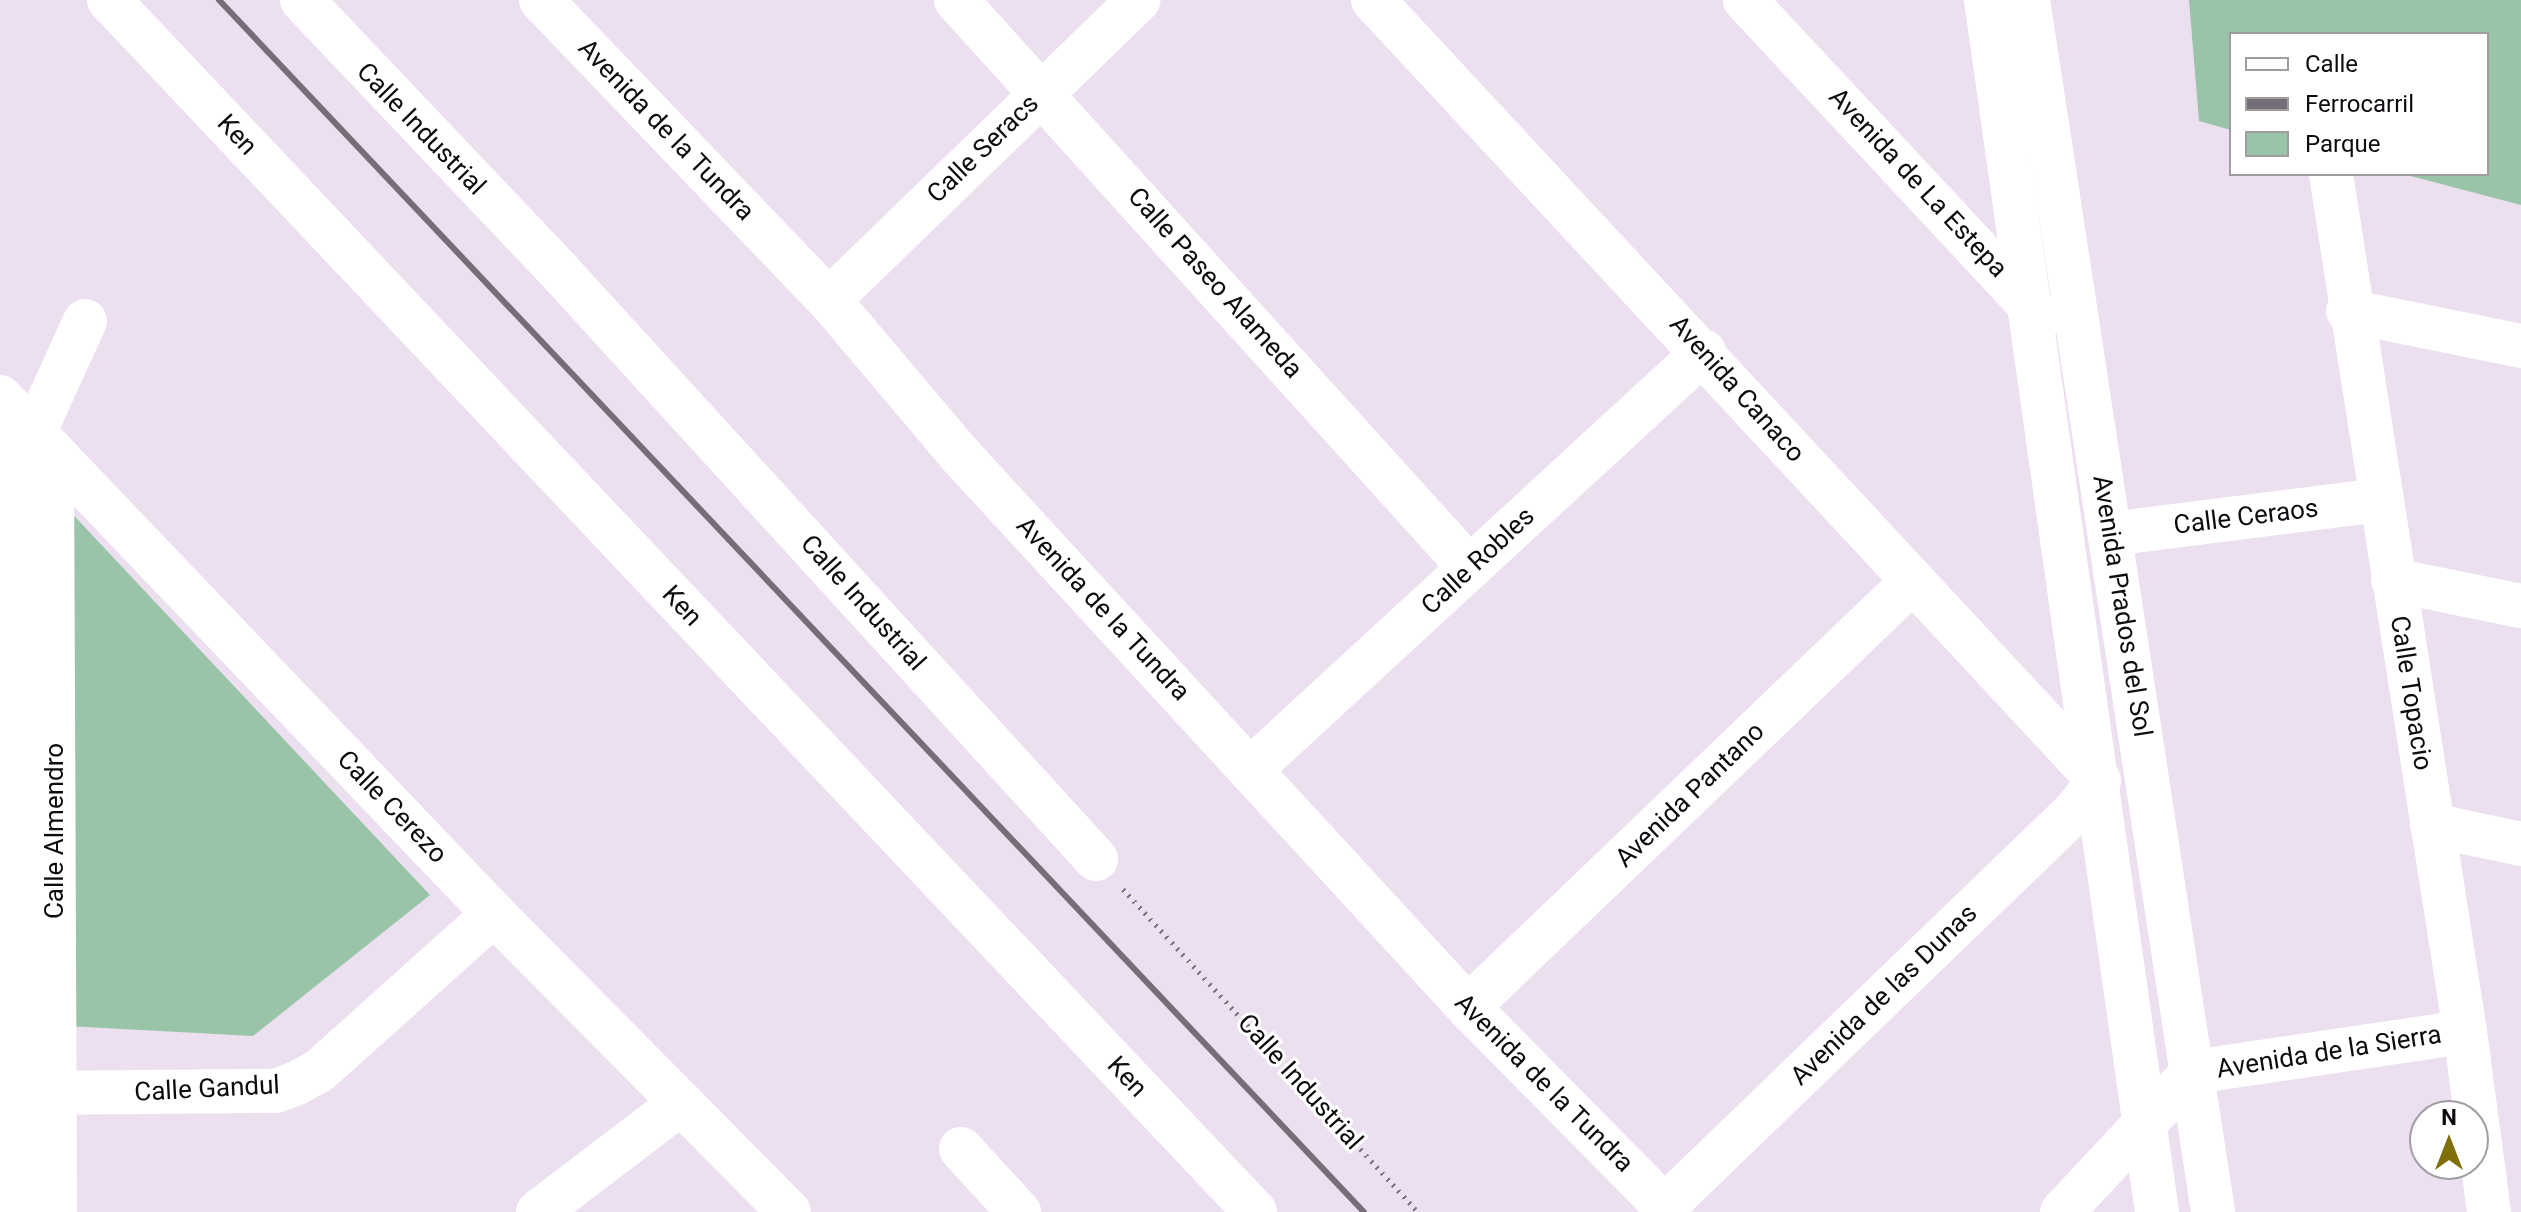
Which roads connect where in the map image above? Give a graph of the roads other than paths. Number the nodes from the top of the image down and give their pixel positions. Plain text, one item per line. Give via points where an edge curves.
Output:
1 (109, 0) edge
2 (302, 0) edge
3 (541, 0) edge
4 (956, 0) edge
5 (1139, 0) edge
6 (1373, 0) edge
7 (1745, 0) edge
8 (1986, 0) edge
9 (2028, 0) edge
10 (1043, 91) junction
11 (2331, 176) edge
12 (2025, 297) junction
13 (829, 300) junction
14 (2348, 311) junction
15 (85, 321) dead end
16 (2521, 346) edge
17 (1704, 352) junction
18 (2085, 372) junction
19 (24, 422) edge
20 (2380, 500) junction
21 (2111, 534) junction
22 (24, 559) edge
23 (1470, 568) junction
24 (2393, 580) junction
25 (1912, 582) junction
26 (2521, 606) edge
27 (1251, 769) junction
28 (2099, 781) junction
29 (2148, 781) junction
30 (23, 814) edge
31 (2432, 825) junction
32 (2521, 844) edge
33 (1096, 859) road end
34 (494, 914) junction
35 (1468, 1007) junction
36 (2465, 1032) junction
37 (2193, 1072) junction
38 (22, 1093) edge
39 (681, 1103) junction
40 (2143, 1123) junction
41 (961, 1149) dead end
42 (1668, 1209) edge
43 (12, 1212) edge
44 (55, 1212) edge
45 (538, 1212) edge
46 (789, 1212) edge
47 (1019, 1212) edge
48 (1255, 1212) edge
49 (2062, 1212) edge
50 (2157, 1212) edge
51 (2213, 1212) edge
52 (2489, 1212) edge

1 - 48 street, Ken
2 - 33 street, Calle Industrial via 580,294
3 - 13 street, Avenida de la Tundra
4 - 10 street, Calle Paseo Alameda
5 - 10 street, Calle Seracs
6 - 17 street, Avenida Canaco
7 - 12 street, Avenida de La Estepa
8 - 12 street, Avenida Prados del Sol
9 - 18 street, Avenida Prados del Sol
10 - 13 street, Calle Seracs
10 - 23 street, Calle Paseo Alameda
11 - 14 street, Calle Topacio
12 - 18 street, Avenida de La Estepa
12 - 28 street, Avenida Prados del Sol
13 - 27 street, Avenida de la Tundra via 961,456
14 - 16 street
14 - 20 street, Calle Topacio
15 - 19 street, Calle Almendro
17 - 23 street, Calle Robles
17 - 25 street, Avenida Canaco
18 - 21 street, Avenida Prados del Sol
19 - 22 street, Calle Almendro
19 - 22 street, Calle Almendro
19 - 34 street, Calle Cerezo
20 - 21 street, Calle Ceraos
20 - 24 street, Calle Topacio
21 - 29 street, Avenida Prados del Sol
22 - 30 street, Calle Almendro
23 - 27 street, Calle Robles
24 - 26 street
24 - 31 street, Calle Topacio
25 - 28 street, Avenida Canaco
25 - 35 street, Avenida Pantano
27 - 35 street, Avenida de la Tundra
28 - 29 street
28 - 40 street, Avenida Prados del Sol
28 - 42 street, Avenida de las Dunas via 2074,812
29 - 37 street, Avenida Prados del Sol
30 - 38 street, Calle Almendro
31 - 32 street
31 - 36 street, Calle Topacio
34 - 38 street, Calle Gandul via 319,1071 276,1091
34 - 39 street, Calle Cerezo
35 - 42 street, Avenida de la Tundra
36 - 37 street, Avenida de la Sierra
36 - 52 street, Calle Topacio
37 - 40 street, Avenida de la Sierra
37 - 51 street, Avenida Prados del Sol
38 - 43 street, Calle Almendro
38 - 44 street, Calle Almendro
39 - 45 street
39 - 46 street, Calle Cerezo
40 - 49 street, Avenida de la Sierra
40 - 50 street, Avenida Prados del Sol
41 - 47 street

